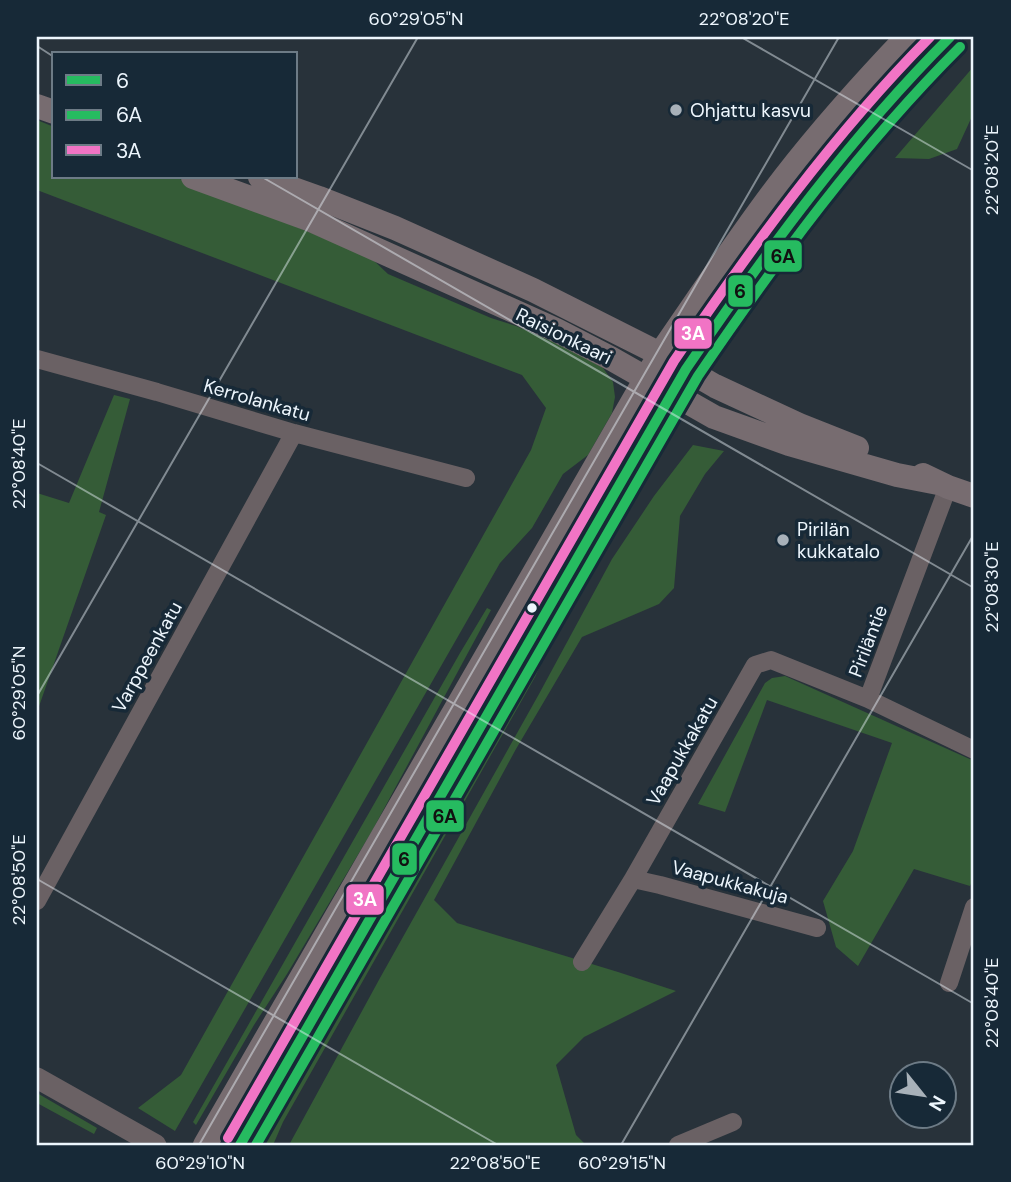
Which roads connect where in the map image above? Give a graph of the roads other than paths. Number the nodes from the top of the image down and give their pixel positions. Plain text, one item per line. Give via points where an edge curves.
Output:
1 (907, 37) edge
2 (950, 37) edge
3 (196, 178) edge
4 (263, 178) edge
5 (660, 354) junction
6 (37, 359) edge
7 (687, 369) junction
8 (646, 379) junction
9 (672, 394) junction
10 (294, 433) junction
11 (466, 478) dead end
12 (943, 485) junction
13 (974, 496) edge
14 (868, 699) junction
15 (974, 750) edge
16 (633, 879) junction
17 (37, 901) edge
18 (974, 907) edge
19 (817, 928) dead end
20 (582, 962) dead end
21 (949, 983) dead end
22 (37, 1078) edge
23 (733, 1122) dead end
24 (156, 1145) edge
25 (205, 1145) edge
26 (240, 1145) edge
27 (678, 1145) edge

1 - 5 main road via 784,178
2 - 7 main road via 822,181 740,289
3 - 8 main road, Raisionkaari via 311,220 407,262 591,347
4 - 5 main road, Raisionkaari via 533,289
5 - 7 main road, Raisionkaari
5 - 8 main road
6 - 10 street, Kerrolankatu
7 - 9 main road
7 - 12 main road, Raisionkaari via 799,425
8 - 9 main road, Raisionkaari
8 - 25 main road
9 - 12 main road, Raisionkaari via 713,417 768,438
9 - 26 main road
10 - 11 street, Kerrolankatu
10 - 17 street, Varppeenkatu
12 - 13 main road, Raisionkaari
12 - 14 street, Piriläntie
14 - 15 street, Piriläntie
14 - 16 street, Vaapukkakatu via 771,660 755,665
16 - 19 street, Vaapukkakuja
16 - 20 street, Vaapukkakatu
18 - 21 street
22 - 24 street
23 - 27 street

